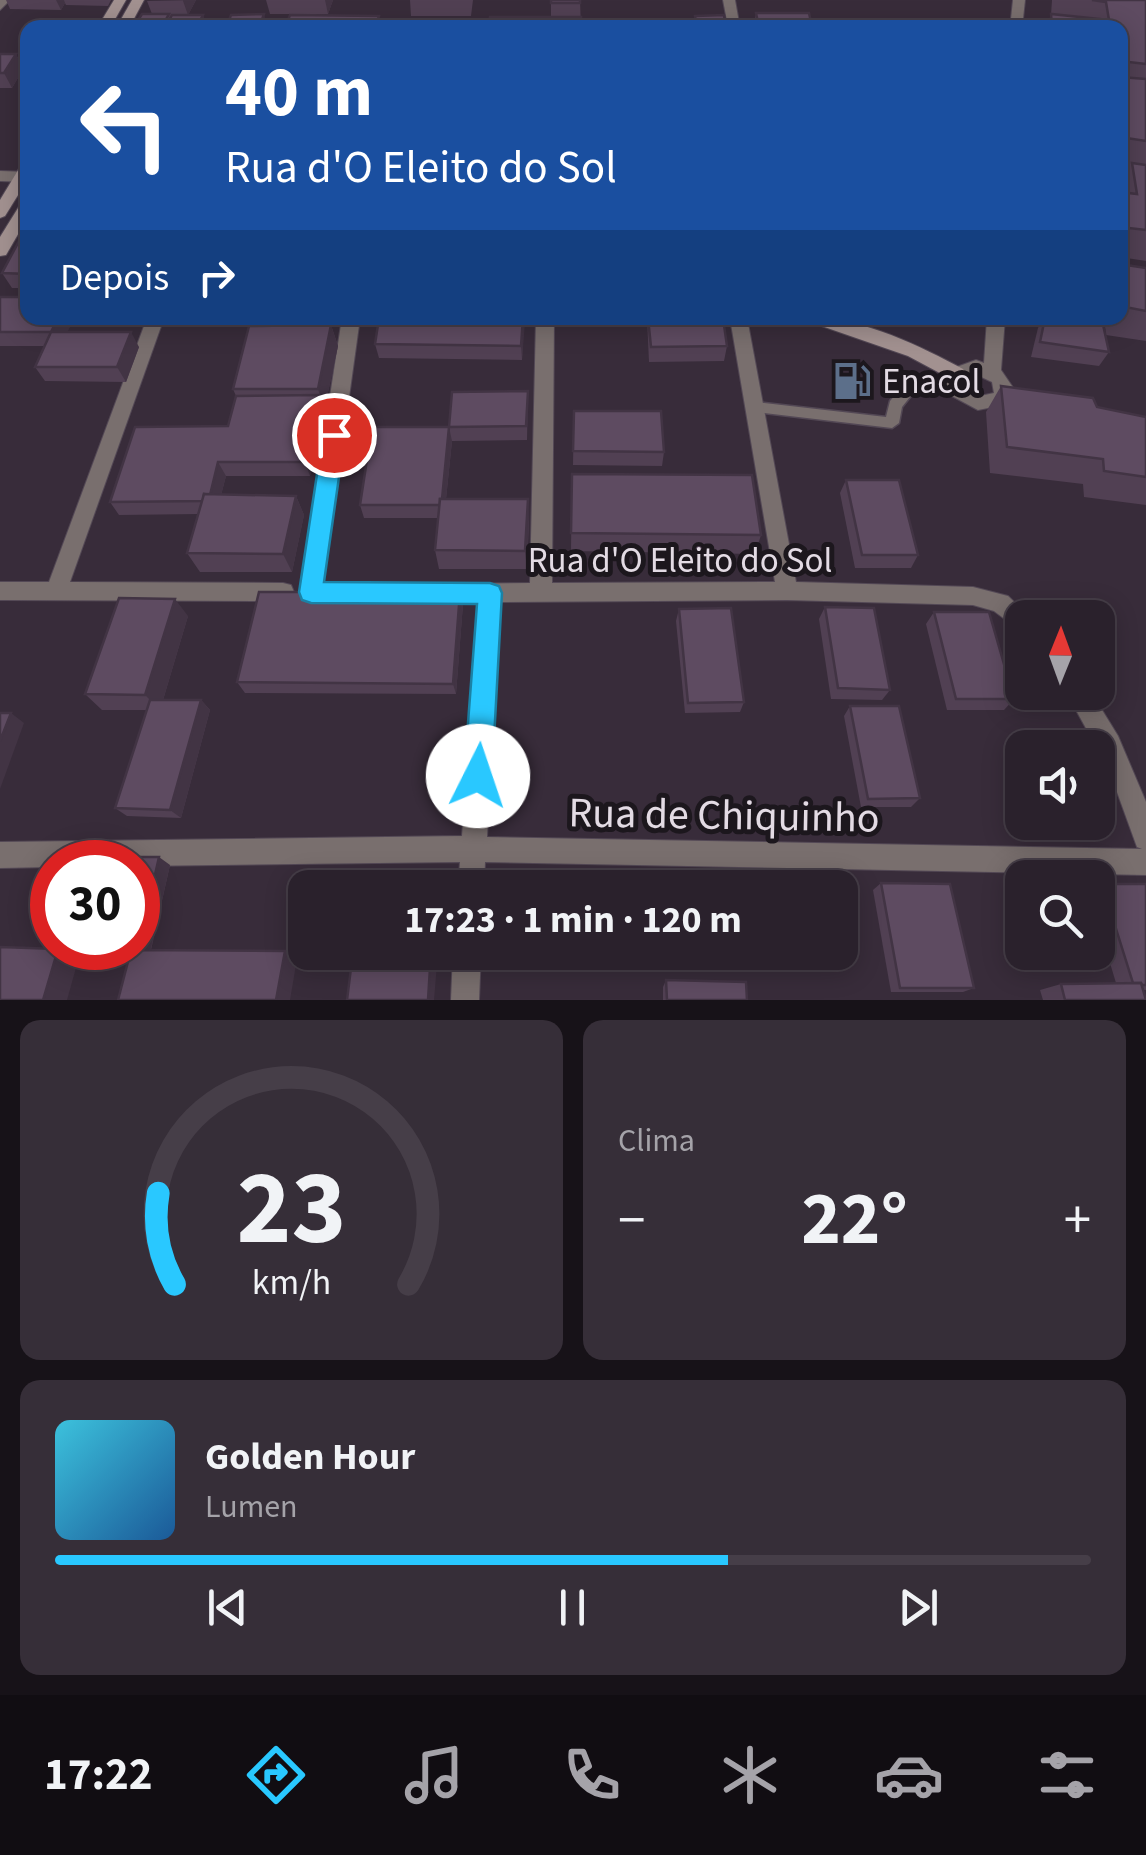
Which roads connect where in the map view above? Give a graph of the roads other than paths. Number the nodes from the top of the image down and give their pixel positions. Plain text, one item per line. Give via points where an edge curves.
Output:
1 (20, 182) edge
2 (0, 214) edge
3 (20, 217) edge
4 (0, 252) edge
5 (153, 325) edge
6 (350, 325) edge
7 (545, 325) edge
8 (740, 325) edge
9 (837, 325) edge
10 (995, 325) edge
11 (992, 372) junction
12 (956, 379) junction
13 (754, 408) junction
14 (541, 590) junction
15 (0, 591) edge
16 (56, 591) junction
17 (787, 591) junction
18 (410, 593) edge
19 (490, 593) junction
20 (1005, 608) edge
21 (1088, 710) edge
22 (1146, 838) edge
23 (473, 848) junction
24 (0, 854) edge
25 (1146, 862) edge
26 (472, 870) edge
27 (467, 970) edge
28 (465, 1000) edge

1 - 2 street
3 - 4 street
5 - 16 street
6 - 16 street via 321,592
7 - 14 street
8 - 13 street
9 - 12 street via 914,351
10 - 11 street
11 - 12 street via 976,368
11 - 12 street via 1012,393 994,402 963,396
12 - 13 lane via 915,382 892,423
13 - 17 street
14 - 17 street, Rua d'O Eleito do Sol
14 - 19 street, Rua d'O Eleito do Sol
15 - 16 street
17 - 20 street, Rua d'O Eleito do Sol via 972,596
18 - 19 street, Rua d'O Eleito do Sol
19 - 23 street
21 - 22 street via 1115,754
23 - 24 street, Rua de Chiquinho
23 - 25 street, Rua de Chiquinho
23 - 26 street
27 - 28 street

